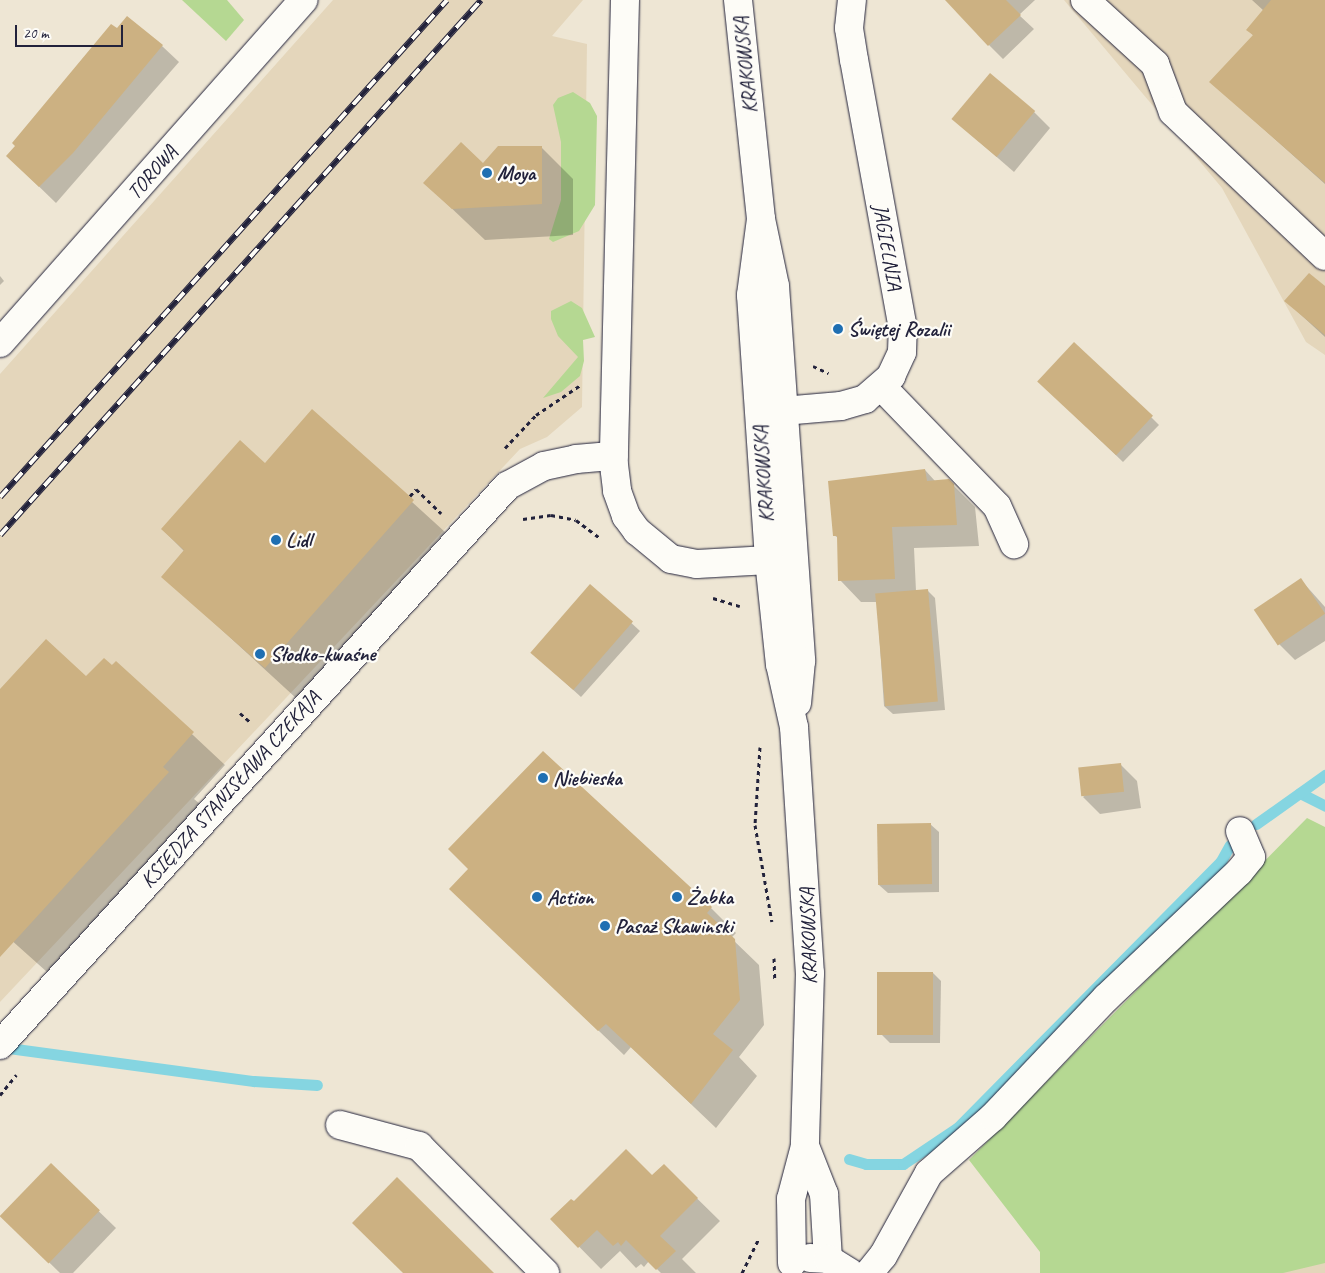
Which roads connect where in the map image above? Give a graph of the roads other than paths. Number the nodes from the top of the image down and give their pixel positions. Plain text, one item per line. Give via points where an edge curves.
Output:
1 (303, 0) edge
2 (625, 0) edge
3 (738, 0) edge
4 (852, 0) edge
5 (1085, 0) edge
6 (761, 219) junction
7 (1325, 256) edge
8 (0, 343) edge
9 (882, 387) junction
10 (783, 410) junction
11 (614, 456) junction
12 (1014, 544) dead end
13 (769, 560) junction
14 (794, 727) junction
15 (1240, 831) dead end
16 (7, 1036) edge
17 (340, 1125) dead end
18 (805, 1146) junction
19 (839, 1266) edge
20 (785, 1268) edge
21 (545, 1273) edge
22 (869, 1273) edge

1 - 8 street, TOROWA
2 - 11 street
3 - 6 street, KRAKOWSKA
4 - 9 street, JAGIELNIA via 849,28 903,329 898,364
5 - 7 street via 1155,64 1173,112
6 - 10 street, KRAKOWSKA via 775,286
6 - 13 street, KRAKOWSKA via 751,295
9 - 10 street, JAGIELNIA via 856,402
9 - 12 street via 996,506
10 - 14 street, KRAKOWSKA via 800,660
11 - 13 street via 617,491 626,516 652,546 671,559 697,564
11 - 16 street, KSIĘDZA STANISŁAWA CZEKAJA via 544,466 507,486
13 - 14 street, KRAKOWSKA via 780,664
14 - 18 street, KRAKOWSKA via 810,972
15 - 22 street via 1251,857 1239,872 1106,998 993,1117 928,1173 883,1256
17 - 21 street via 418,1146
18 - 19 street, KRAKOWSKA via 824,1194
18 - 20 street, KRAKOWSKA via 791,1199
19 - 20 street via 803,1258

